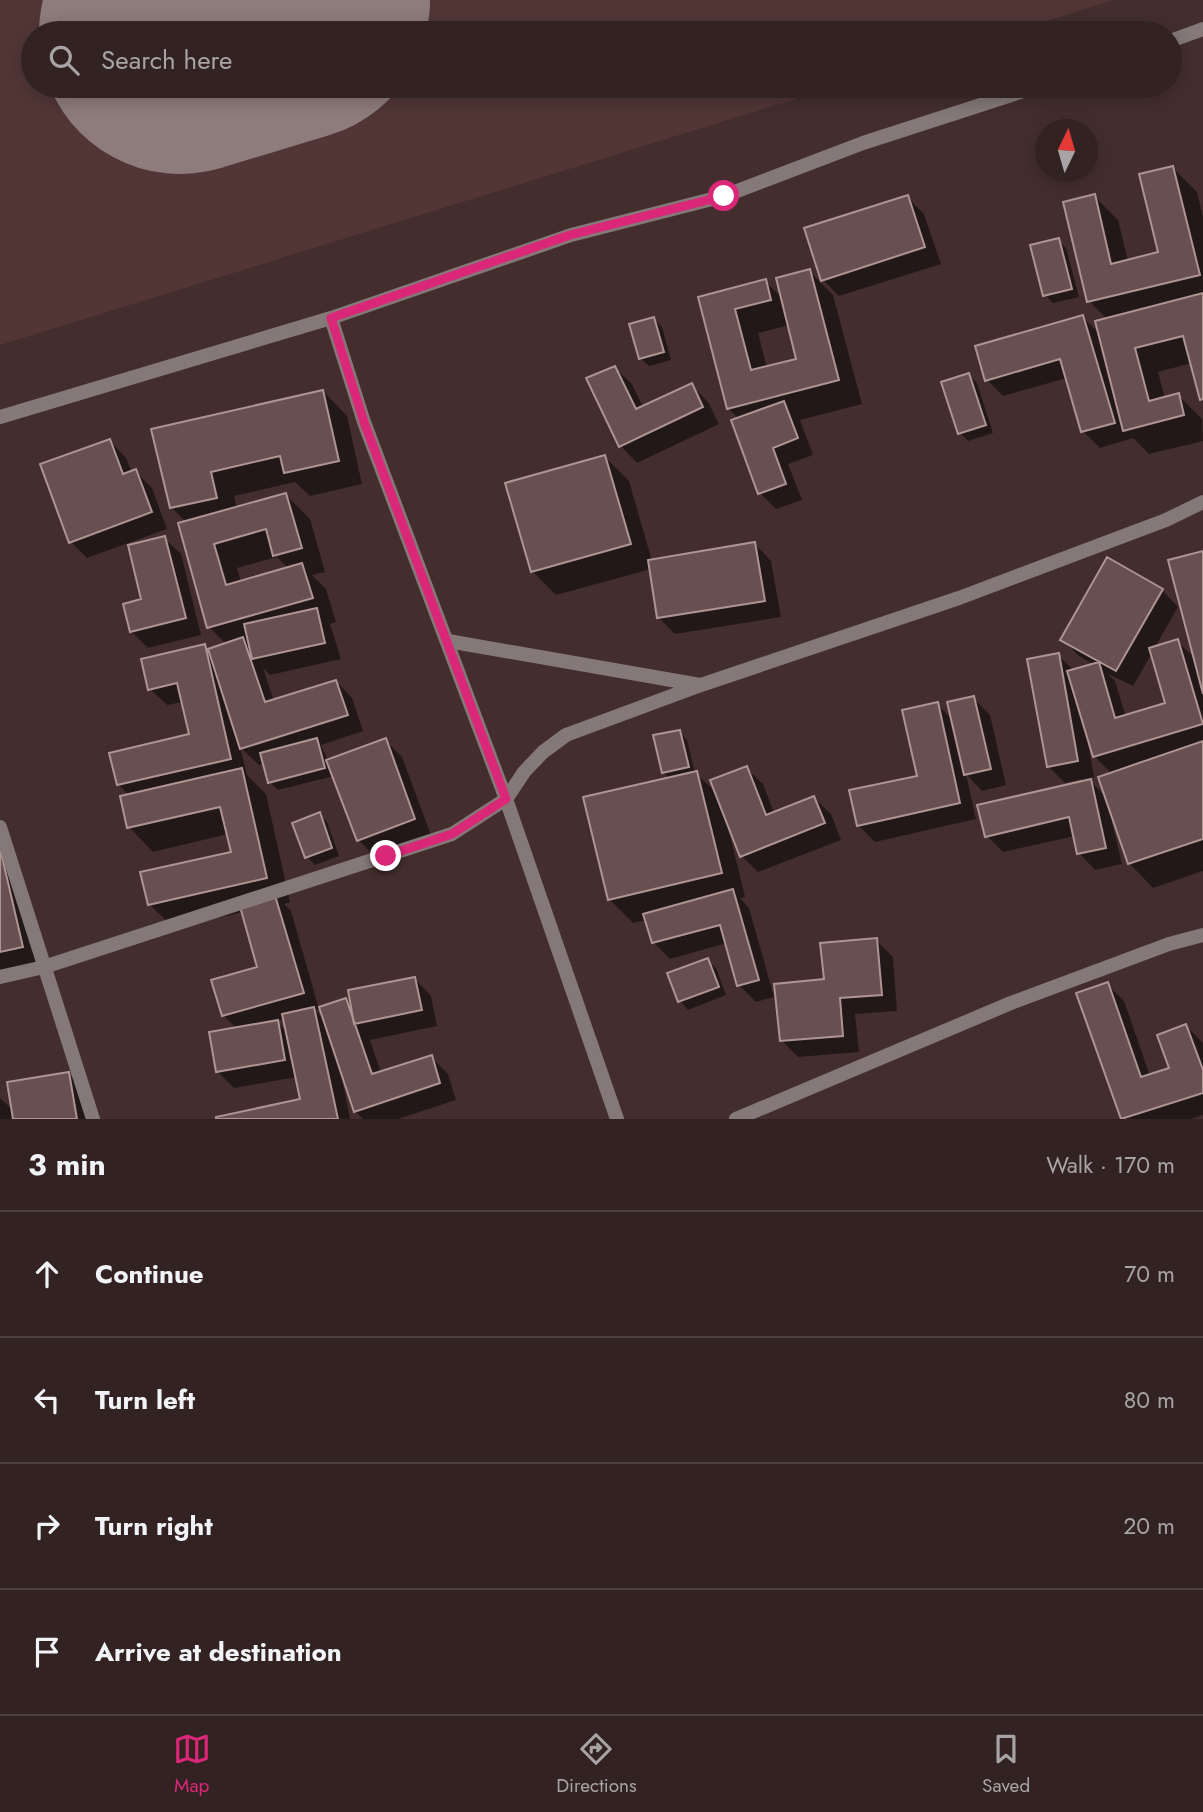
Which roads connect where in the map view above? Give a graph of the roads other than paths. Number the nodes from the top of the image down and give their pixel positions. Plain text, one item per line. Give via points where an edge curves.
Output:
1 (1203, 29) edge
2 (1182, 37) edge
3 (1003, 98) edge
4 (331, 318) junction
5 (0, 417) edge
6 (1203, 502) edge
7 (448, 641) junction
8 (701, 685) junction
9 (506, 799) junction
10 (0, 827) edge
11 (1203, 935) edge
12 (44, 967) junction
13 (0, 977) edge
14 (93, 1119) edge
15 (617, 1119) edge
16 (736, 1119) edge

1 - 2 street
3 - 4 street via 863,143 724,196 570,235
4 - 5 street
4 - 7 street via 364,422
6 - 8 street via 959,598
7 - 8 street
7 - 9 street
8 - 9 street via 566,735 524,772
9 - 12 street via 452,834 422,845
9 - 15 street
10 - 12 street
11 - 16 street via 1011,1003
12 - 13 street
12 - 14 street

